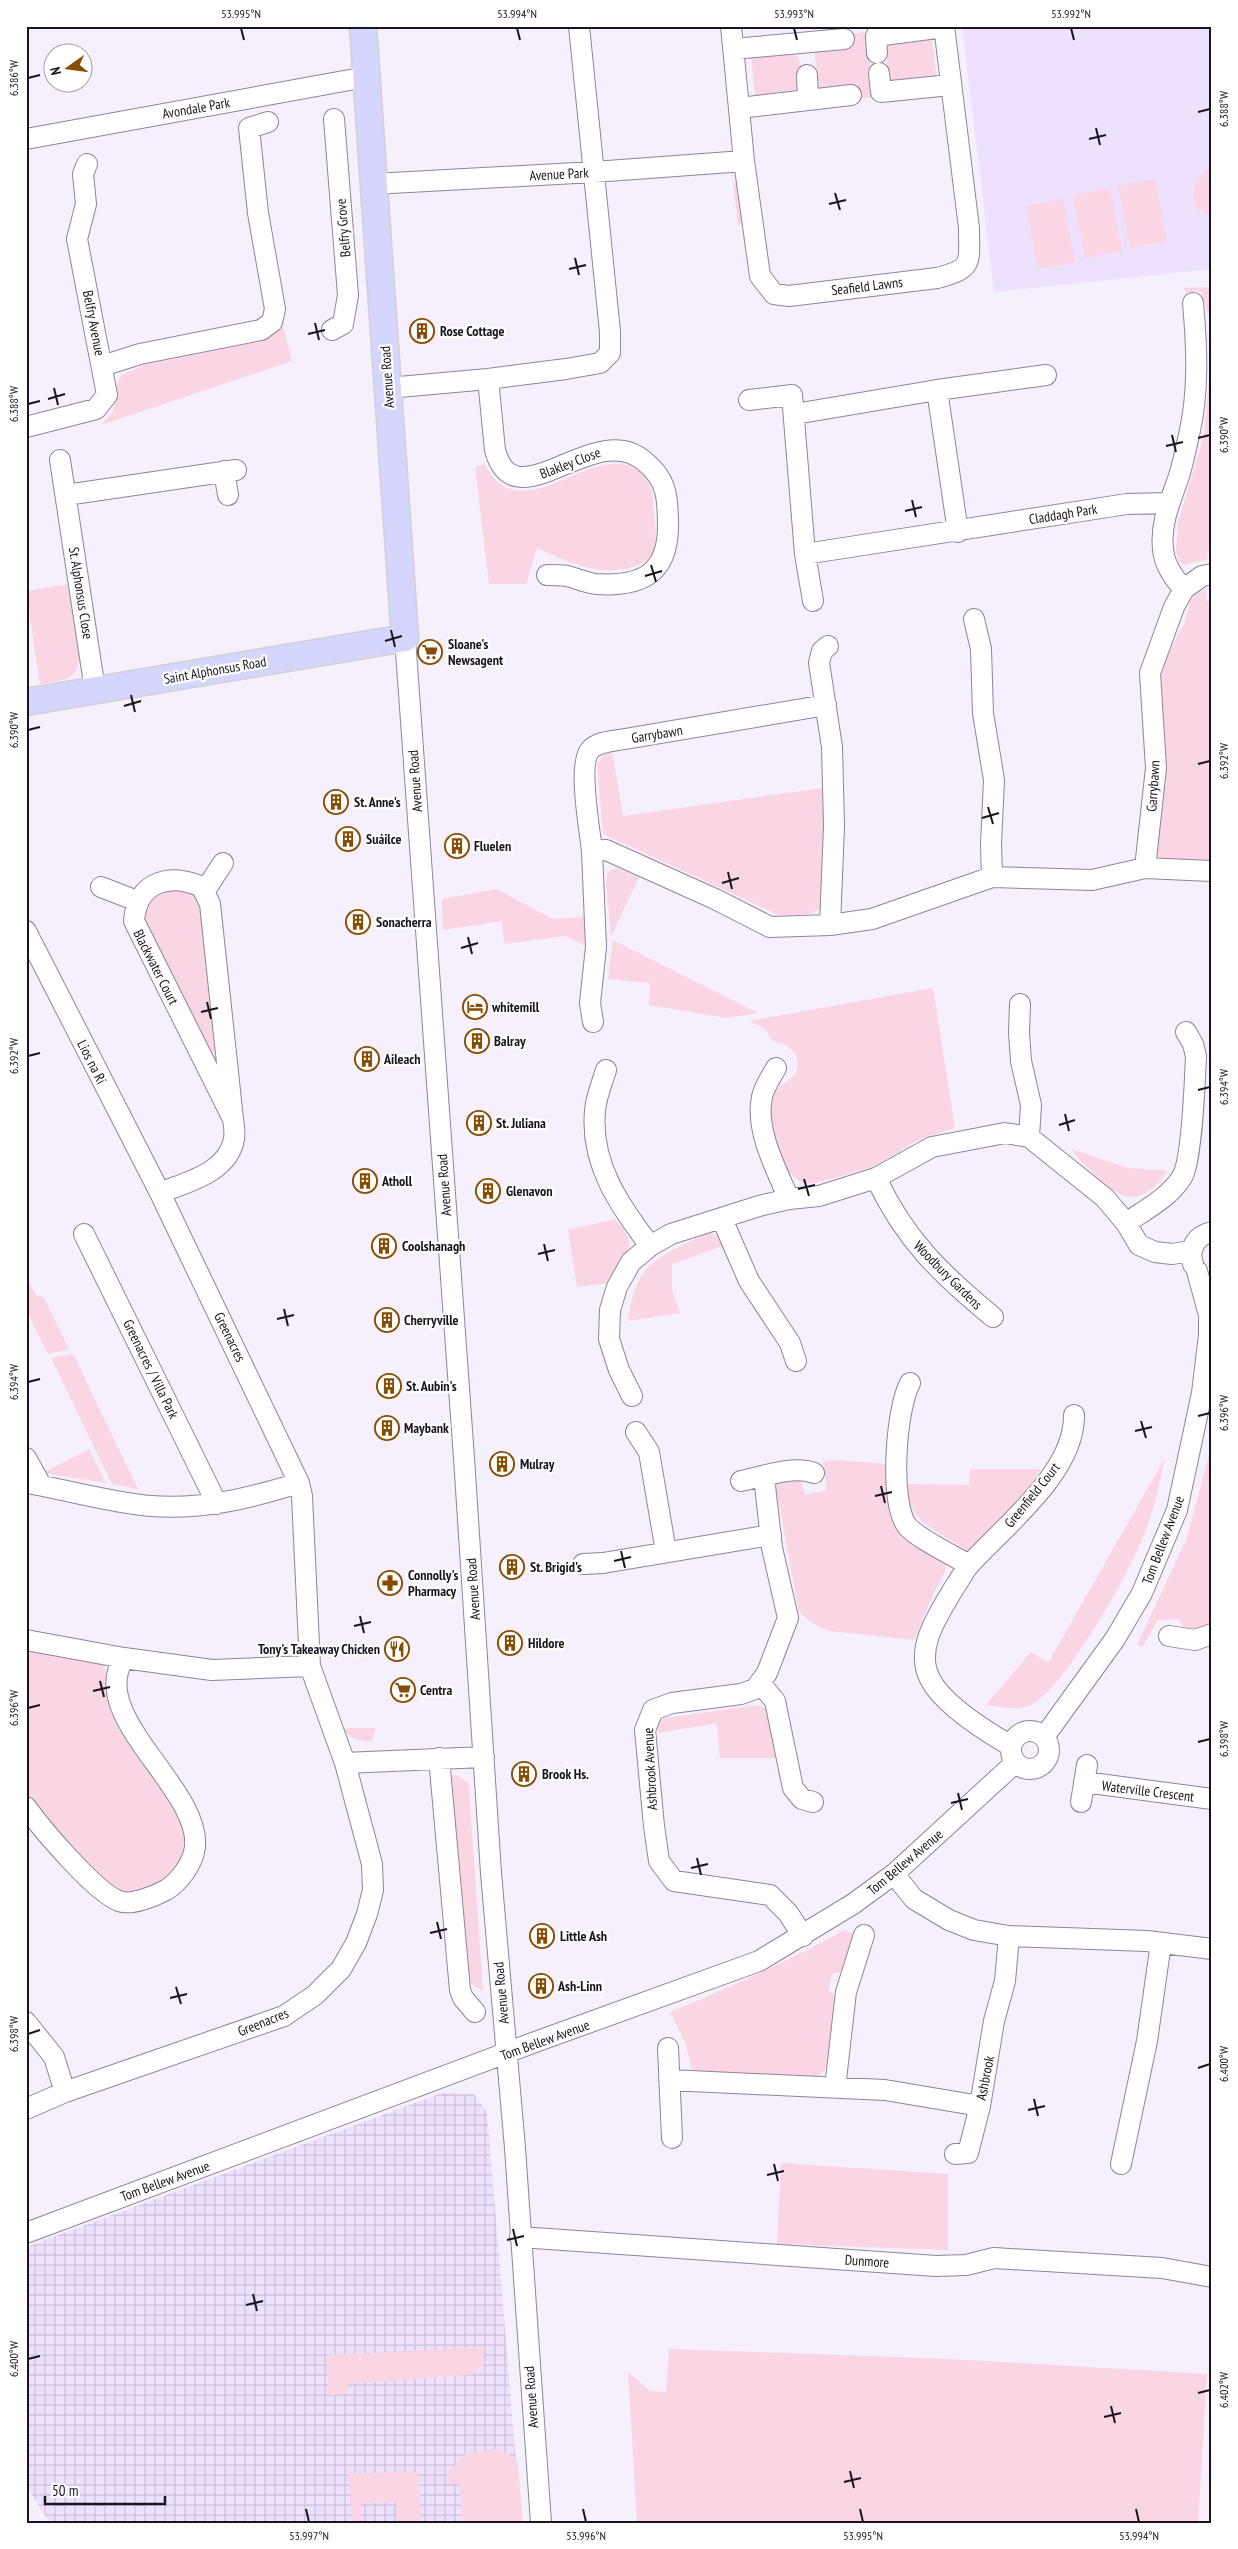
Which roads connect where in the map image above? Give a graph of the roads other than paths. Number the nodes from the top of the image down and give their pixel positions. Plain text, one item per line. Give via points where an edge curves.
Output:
1 (363, 26) edge
2 (579, 26) edge
3 (731, 26) edge
4 (944, 27) edge
5 (844, 39) dead end
6 (733, 49) junction
7 (878, 53) dead end
8 (805, 60) junction
9 (879, 72) dead end
10 (366, 77) junction
11 (950, 85) junction
12 (852, 95) dead end
13 (808, 100) junction
14 (740, 108) junction
15 (334, 119) dead end
16 (268, 122) dead end
17 (26, 139) edge
18 (744, 161) junction
19 (87, 164) dead end
20 (594, 172) junction
21 (374, 184) junction
22 (382, 291) junction
23 (348, 295) junction
24 (1193, 303) dead end
25 (332, 330) dead end
26 (1204, 334) edge
27 (102, 366) junction
28 (1046, 375) dead end
29 (488, 379) junction
30 (388, 388) junction
31 (938, 390) junction
32 (749, 400) dead end
33 (793, 404) junction
34 (26, 428) edge
35 (60, 460) dead end
36 (66, 495) junction
37 (228, 496) dead end
38 (1169, 503) junction
39 (958, 532) junction
40 (805, 554) junction
41 (1212, 574) edge
42 (548, 575) dead end
43 (1184, 589) junction
44 (813, 602) dead end
45 (974, 619) dead end
46 (405, 638) junction
47 (828, 646) dead end
48 (95, 690) junction
49 (26, 702) edge
50 (826, 705) junction
51 (592, 851) junction
52 (223, 864) dead end
53 (1145, 868) junction
54 (1211, 871) edge
55 (992, 877) junction
56 (101, 887) dead end
57 (204, 892) junction
58 (137, 901) junction
59 (830, 925) junction
60 (26, 931) edge
61 (1020, 1004) dead end
62 (593, 1022) dead end
63 (1186, 1032) dead end
64 (776, 1068) dead end
65 (606, 1070) dead end
66 (233, 1119) junction
67 (1029, 1137) junction
68 (876, 1178) junction
69 (160, 1193) junction
70 (789, 1199) junction
71 (722, 1218) junction
72 (1126, 1224) junction
73 (1210, 1228) edge
74 (84, 1234) dead end
75 (650, 1246) junction
76 (1191, 1251) junction
77 (1204, 1275) edge
78 (1210, 1311) edge
79 (992, 1318) dead end
80 (796, 1361) dead end
81 (910, 1384) dead end
82 (632, 1396) dead end
83 (1074, 1415) dead end
84 (636, 1432) dead end
85 (26, 1458) edge
86 (814, 1473) dead end
87 (764, 1477) junction
88 (741, 1481) dead end
89 (299, 1483) junction
90 (34, 1484) edge
91 (217, 1504) junction
92 (771, 1536) junction
93 (666, 1552) junction
94 (583, 1564) dead end
95 (969, 1565) junction
96 (1212, 1634) edge
97 (1169, 1636) dead end
98 (26, 1640) edge
99 (124, 1658) junction
100 (310, 1666) junction
101 (760, 1683) junction
102 (1044, 1737) junction
103 (1013, 1755) junction
104 (484, 1757) junction
105 (439, 1758) junction
106 (345, 1763) junction
107 (1084, 1783) dead end
108 (1212, 1799) edge
109 (813, 1802) dead end
110 (26, 1807) edge
111 (894, 1874) junction
112 (864, 1935) dead end
113 (803, 1936) junction
114 (1009, 1936) junction
115 (1161, 1943) junction
116 (1212, 1949) edge
117 (475, 2012) dead end
118 (26, 2022) edge
119 (668, 2048) dead end
120 (507, 2053) junction
121 (669, 2080) junction
122 (835, 2088) junction
123 (65, 2092) junction
124 (980, 2106) junction
125 (26, 2109) edge
126 (672, 2138) dead end
127 (955, 2154) dead end
128 (1121, 2164) dead end
129 (26, 2233) edge
130 (520, 2237) junction
131 (1212, 2277) edge
132 (541, 2523) edge

1 - 10 main road, Avenue Road
2 - 20 street
3 - 6 street, Seafield Lawns
4 - 7 street, Seafield Lawns via 876,36
4 - 11 street, Seafield Lawns
5 - 8 street
6 - 8 street
6 - 14 street, Seafield Lawns
8 - 13 street
9 - 11 street via 881,92
10 - 17 street, Avondale Park
10 - 21 main road, Avenue Road
11 - 18 street, Seafield Lawns via 970,228 970,260 960,272 937,278 799,295 774,294 760,276
12 - 13 street
13 - 14 street
14 - 18 street, Seafield Lawns
15 - 23 street, Belfry Grove
16 - 27 street via 250,128 258,213 275,309 272,322 260,330 140,354
18 - 20 street, Avenue Park
19 - 27 street, Belfry Avenue via 83,174 86,204 77,239
20 - 21 street, Avenue Park
20 - 29 street via 610,353 600,363
21 - 22 main road, Avenue Road
22 - 23 street
22 - 30 main road, Avenue Road
23 - 25 street, Belfry Grove via 343,324
24 - 26 street
26 - 38 street via 1196,368 1189,433
27 - 34 street, Belfry Avenue via 107,396 96,409
28 - 31 street
29 - 30 street
29 - 42 street, Blakley Close via 497,459 510,473 534,477 596,451 622,450 637,454 655,470 665,491 668,544 662,562 646,577 621,584 594,584
30 - 46 main road, Avenue Road
31 - 33 street
31 - 39 street
32 - 33 street
33 - 40 street
35 - 36 street, St. Alphonsus Close
36 - 37 street via 230,471
36 - 48 street, St. Alphonsus Close
38 - 39 street, Claddagh Park via 1128,504
38 - 43 street via 1162,549 1176,581
39 - 40 street, Claddagh Park
40 - 44 street
41 - 43 street, Garrybawn via 1202,576
43 - 53 street, Garrybawn via 1174,607 1150,673 1156,768
45 - 55 street via 981,649 984,713 994,780
46 - 48 main road, Saint Alphonsus Road
46 - 104 street, Avenue Road
47 - 50 street via 822,651 819,662
48 - 49 main road, Saint Alphonsus Road
50 - 51 street, Garrybawn via 624,739 591,749 584,771
50 - 59 street via 832,747 834,826
51 - 59 street via 606,850 715,898 770,927
51 - 62 street, Garrybawn via 596,946 590,1003
52 - 57 street
53 - 54 street
53 - 55 street via 1092,880
55 - 59 street via 872,919
56 - 58 street
57 - 58 street via 202,887 192,882 172,881 149,888
57 - 66 street, Blackwater Court via 210,904
58 - 66 street, Blackwater Court via 134,921 137,931
60 - 69 street, Lios na Rí
61 - 67 street via 1018,1033 1021,1061 1031,1105
63 - 72 street via 1196,1056 1189,1149 1183,1176 1168,1194
64 - 70 street via 762,1096 763,1124
65 - 75 street via 595,1109 598,1153 608,1184
66 - 69 street, Blackwater Court via 234,1139 218,1167
67 - 68 street via 1005,1133 932,1147
67 - 72 street via 1105,1198
68 - 70 street via 819,1196
68 - 79 street, Woodbury Gardens via 890,1209 922,1252
69 - 89 street, Greenacres
70 - 71 street
71 - 75 street via 671,1234
71 - 80 street via 749,1281 790,1343
72 - 76 street via 1139,1245 1155,1252
73 - 76 street
74 - 91 street, Greenacres / Villa Park
75 - 82 street via 631,1262 616,1287 610,1310 610,1338 619,1370
76 - 77 street, Tom Bellew Avenue via 1191,1258
77 - 78 street, Tom Bellew Avenue
78 - 102 street, Tom Bellew Avenue via 1202,1393 1190,1456 1177,1510 1162,1550 1115,1640
81 - 95 street via 904,1395 900,1422 896,1487 899,1504 908,1526
83 - 95 street, Greenfield Court via 1070,1445 1048,1479
84 - 93 street via 649,1452
85 - 90 street
86 - 87 street via 806,1470
87 - 88 street
87 - 92 street
89 - 91 street via 251,1498
89 - 100 street, Greenacres
90 - 91 street via 151,1506
92 - 93 street
92 - 101 street via 788,1618
93 - 94 street
95 - 103 street, Greenfield Court via 932,1625 925,1655 930,1679 970,1720
96 - 97 street via 1196,1640
98 - 99 street
99 - 100 street via 212,1670
99 - 110 street via 116,1670 115,1681 120,1704 187,1809 195,1830 195,1849 182,1875 162,1892 132,1902 120,1902 107,1896 58,1847
100 - 106 street, Greenacres
101 - 109 street via 774,1701 793,1788 802,1799
101 - 113 street, Ashbrook Avenue via 755,1689 741,1694 672,1703 653,1710 648,1718 645,1730 659,1861 674,1881 770,1895 788,1913
102 - 103 street, Tom Bellew Avenue via 1034,1731 1022,1732 1017,1736
102 - 103 street via 1049,1747 1044,1763 1034,1769 1027,1770
103 - 111 street, Tom Bellew Avenue
104 - 105 street
104 - 120 street, Avenue Road
105 - 106 street
105 - 117 street via 460,1990
106 - 123 street, Greenacres via 372,1864 373,1890 356,1943 341,1969 315,1995 284,2016
107 - 108 street, Waterville Crescent
111 - 113 street, Tom Bellew Avenue
111 - 114 street via 914,1899 949,1920 974,1930
112 - 122 street via 839,1986
113 - 120 street, Tom Bellew Avenue via 759,1961 724,1975
114 - 115 street
114 - 124 street, Ashbrook via 1005,1981 994,2021
115 - 116 street
115 - 128 street via 1146,2040
118 - 123 street via 54,2057
119 - 121 street
120 - 129 street, Tom Bellew Avenue
120 - 130 street, Avenue Road
121 - 122 street, Ashbrook
121 - 126 street
122 - 124 street, Ashbrook via 886,2090
123 - 125 street, Greenacres
124 - 127 street via 968,2154
130 - 131 street, Dunmore via 936,2266 966,2265 994,2258 1162,2268
130 - 132 street, Avenue Road

